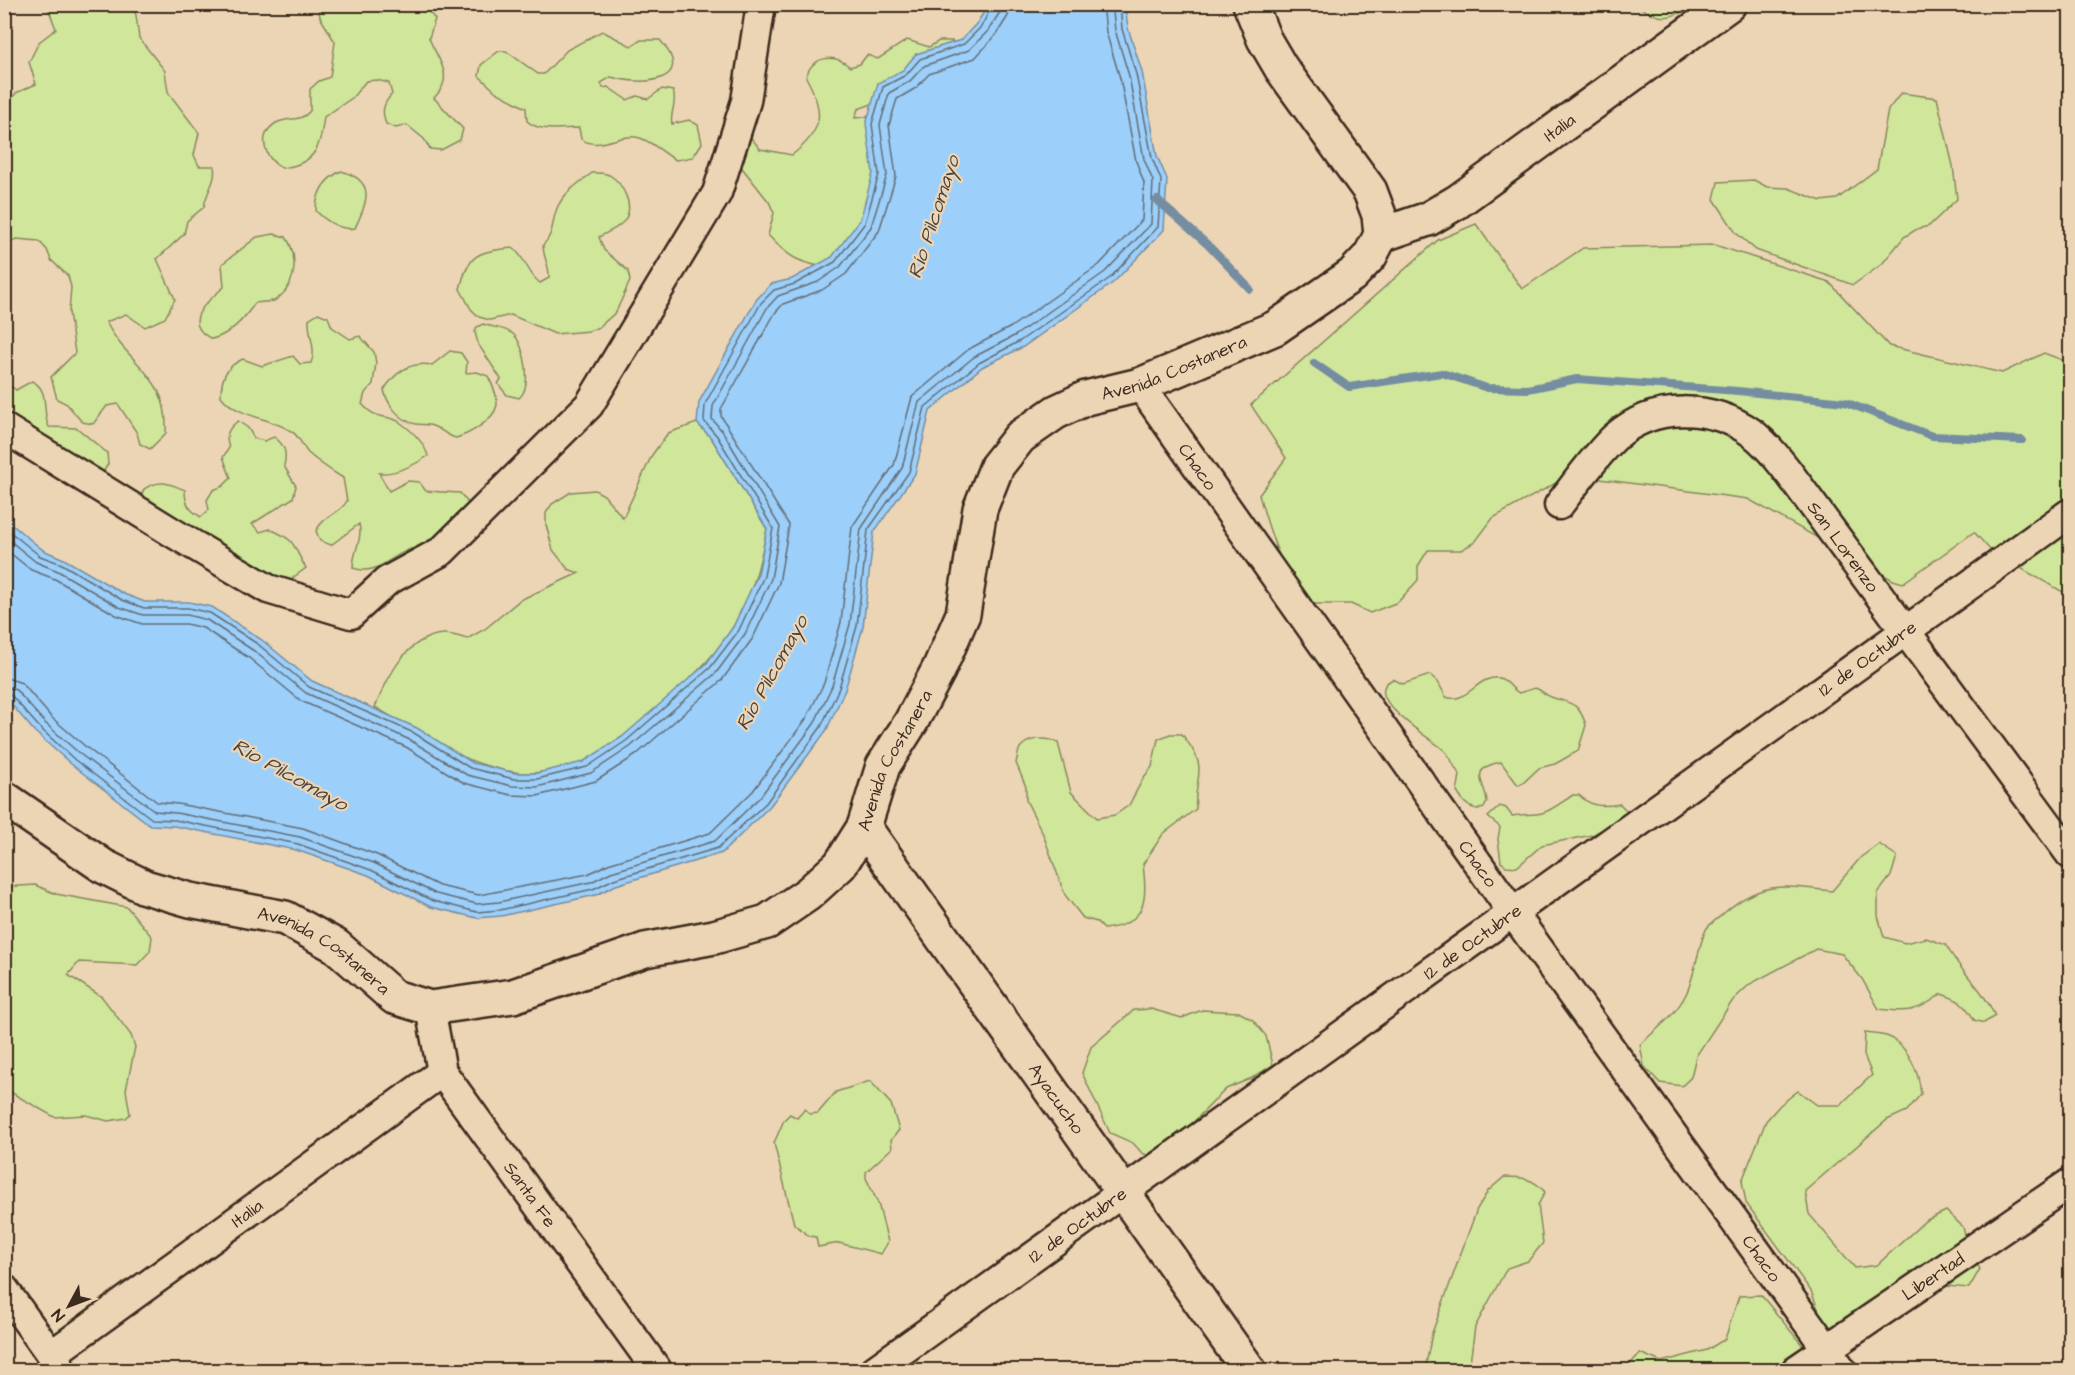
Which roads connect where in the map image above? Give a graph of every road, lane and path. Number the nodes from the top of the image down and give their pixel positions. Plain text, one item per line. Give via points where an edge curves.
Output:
1 (761, 4) edge
2 (1250, 4) edge
3 (1729, 4) edge
4 (1381, 235) junction
5 (1140, 385) junction
6 (4, 428) edge
7 (1559, 505) dead end
8 (2070, 513) edge
9 (1908, 630) junction
10 (4, 798) edge
11 (864, 826) junction
12 (2070, 854) edge
13 (1513, 913) junction
14 (430, 1008) junction
15 (442, 1072) junction
16 (2070, 1183) edge
17 (1123, 1193) junction
18 (4, 1289) edge
19 (1834, 1360) edge
20 (56, 1363) edge
21 (657, 1371) edge
22 (875, 1371) edge
23 (1249, 1371) edge
24 (1796, 1371) edge

1 - 6 street via 746,101 717,193 589,405 442,551 387,580 351,614 268,589
2 - 4 street via 1281,68 1370,191
3 - 4 street, Italia via 1457,202 1428,219
4 - 5 street, Avenida Costanera via 1370,256 1352,275 1275,328
5 - 11 street, Avenida Costanera via 1086,398 1056,412 1020,437 997,466 980,509 963,614 929,687 883,766
5 - 13 street, Chaco
7 - 9 street, San Lorenzo via 1616,437 1658,412 1694,412 1728,422 1761,440
8 - 9 street, 12 de Octubre
9 - 12 street, San Lorenzo
9 - 13 street, 12 de Octubre
10 - 14 street, Avenida Costanera via 103,866 145,888 285,918 336,946 394,997
11 - 14 street, Avenida Costanera via 840,865 808,894 767,922 645,950 513,996
11 - 17 street, Ayacucho
13 - 17 street, 12 de Octubre
13 - 19 street, Chaco
14 - 15 street, Santa Fe
15 - 20 street, Italia
15 - 21 street, Santa Fe
16 - 19 street, Libertad
17 - 22 street, 12 de Octubre
17 - 23 street, Ayacucho
18 - 20 street
19 - 24 street, Libertad

